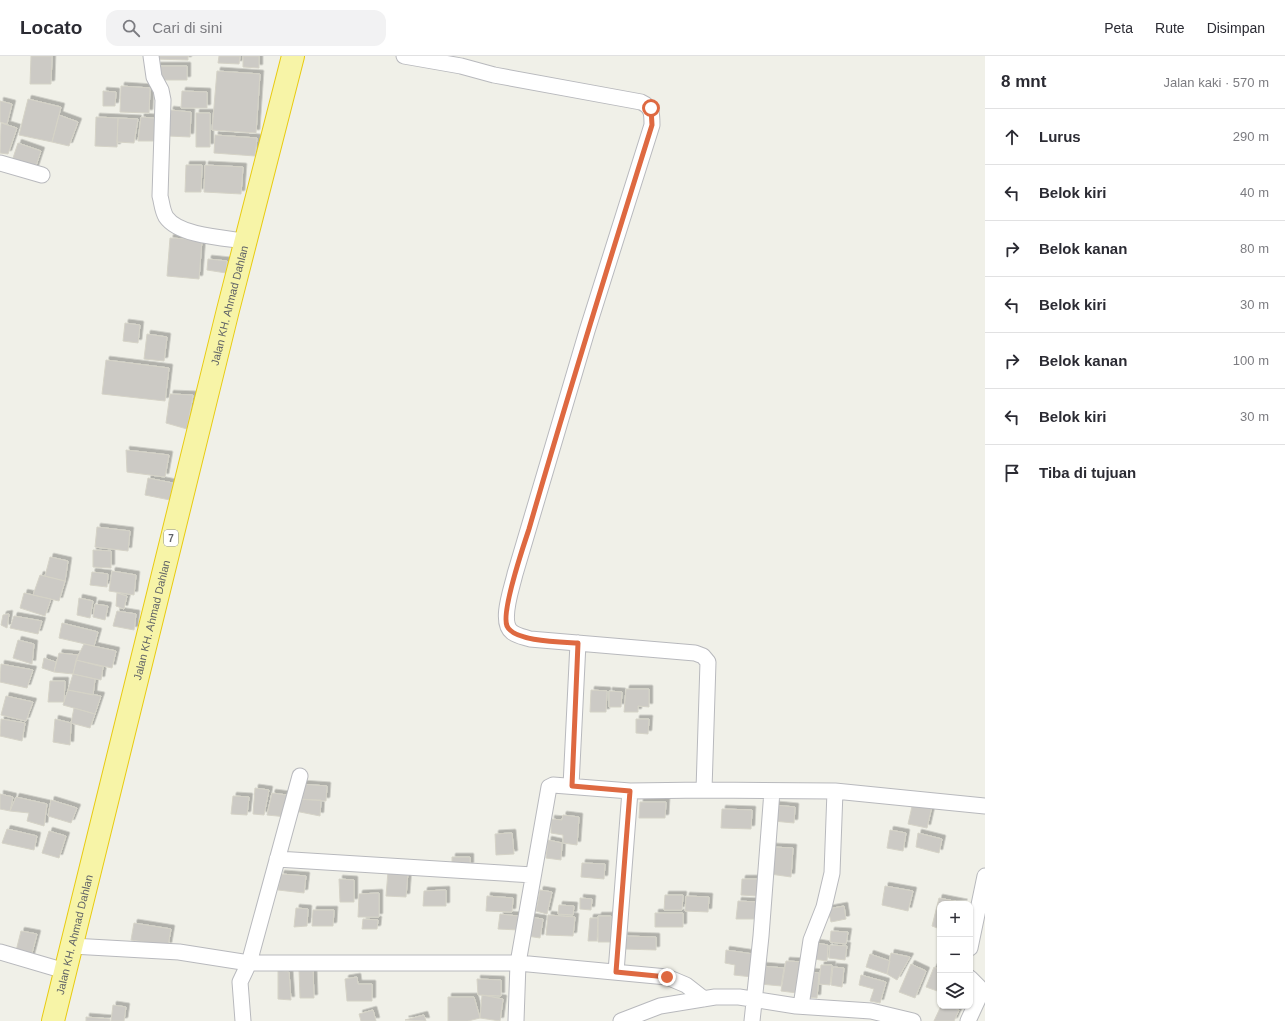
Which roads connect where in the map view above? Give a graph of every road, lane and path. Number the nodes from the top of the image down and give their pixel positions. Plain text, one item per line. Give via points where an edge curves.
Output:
1 (151, 56) edge
2 (293, 56) edge
3 (404, 56) edge
4 (0, 163) edge
5 (42, 175) dead end
6 (245, 241) junction
7 (578, 643) junction
8 (300, 776) dead end
9 (572, 786) junction
10 (704, 790) junction
11 (630, 791) junction
12 (772, 791) junction
13 (835, 791) junction
14 (985, 806) edge
15 (277, 859) junction
16 (533, 875) junction
17 (985, 876) edge
18 (980, 928) edge
19 (973, 942) edge
20 (72, 946) junction
21 (0, 952) edge
22 (248, 963) junction
23 (518, 963) junction
24 (65, 971) junction
25 (616, 972) junction
26 (973, 981) edge
27 (704, 999) junction
28 (754, 1000) junction
29 (801, 1006) junction
30 (53, 1021) edge
31 (243, 1021) edge
32 (516, 1021) edge
33 (621, 1021) edge
34 (752, 1021) edge
35 (913, 1021) edge
36 (968, 1021) edge

1 - 6 street via 154,77 163,100 160,196 165,214 175,225 193,232
2 - 6 highway, Jalan KH. Ahmad Dahlan / 7
3 - 7 street via 630,99 647,104 651,108 652,125 587,331 515,574 507,612 507,627 519,636
4 - 5 street
6 - 20 highway, Jalan KH. Ahmad Dahlan / 7
7 - 9 street
7 - 10 street via 695,653 706,658 708,671
8 - 15 street
9 - 11 street
9 - 16 street via 549,787
10 - 11 street
10 - 12 street
11 - 25 street
12 - 13 street
12 - 28 street
13 - 14 street
13 - 29 street via 832,873 824,907 811,940
15 - 16 street
15 - 22 street
16 - 23 street
17 - 18 street
18 - 19 street
20 - 22 street via 179,952
20 - 24 highway, Jalan KH. Ahmad Dahlan / 7
21 - 24 street
22 - 23 street
22 - 31 street via 240,982
23 - 25 street
23 - 32 street
24 - 30 highway, Jalan KH. Ahmad Dahlan / 7
25 - 27 street via 667,977 686,985
26 - 36 street via 979,987 980,995
27 - 28 street via 715,997
27 - 33 street via 660,1006
28 - 29 street
28 - 34 street
29 - 35 street via 871,1011

